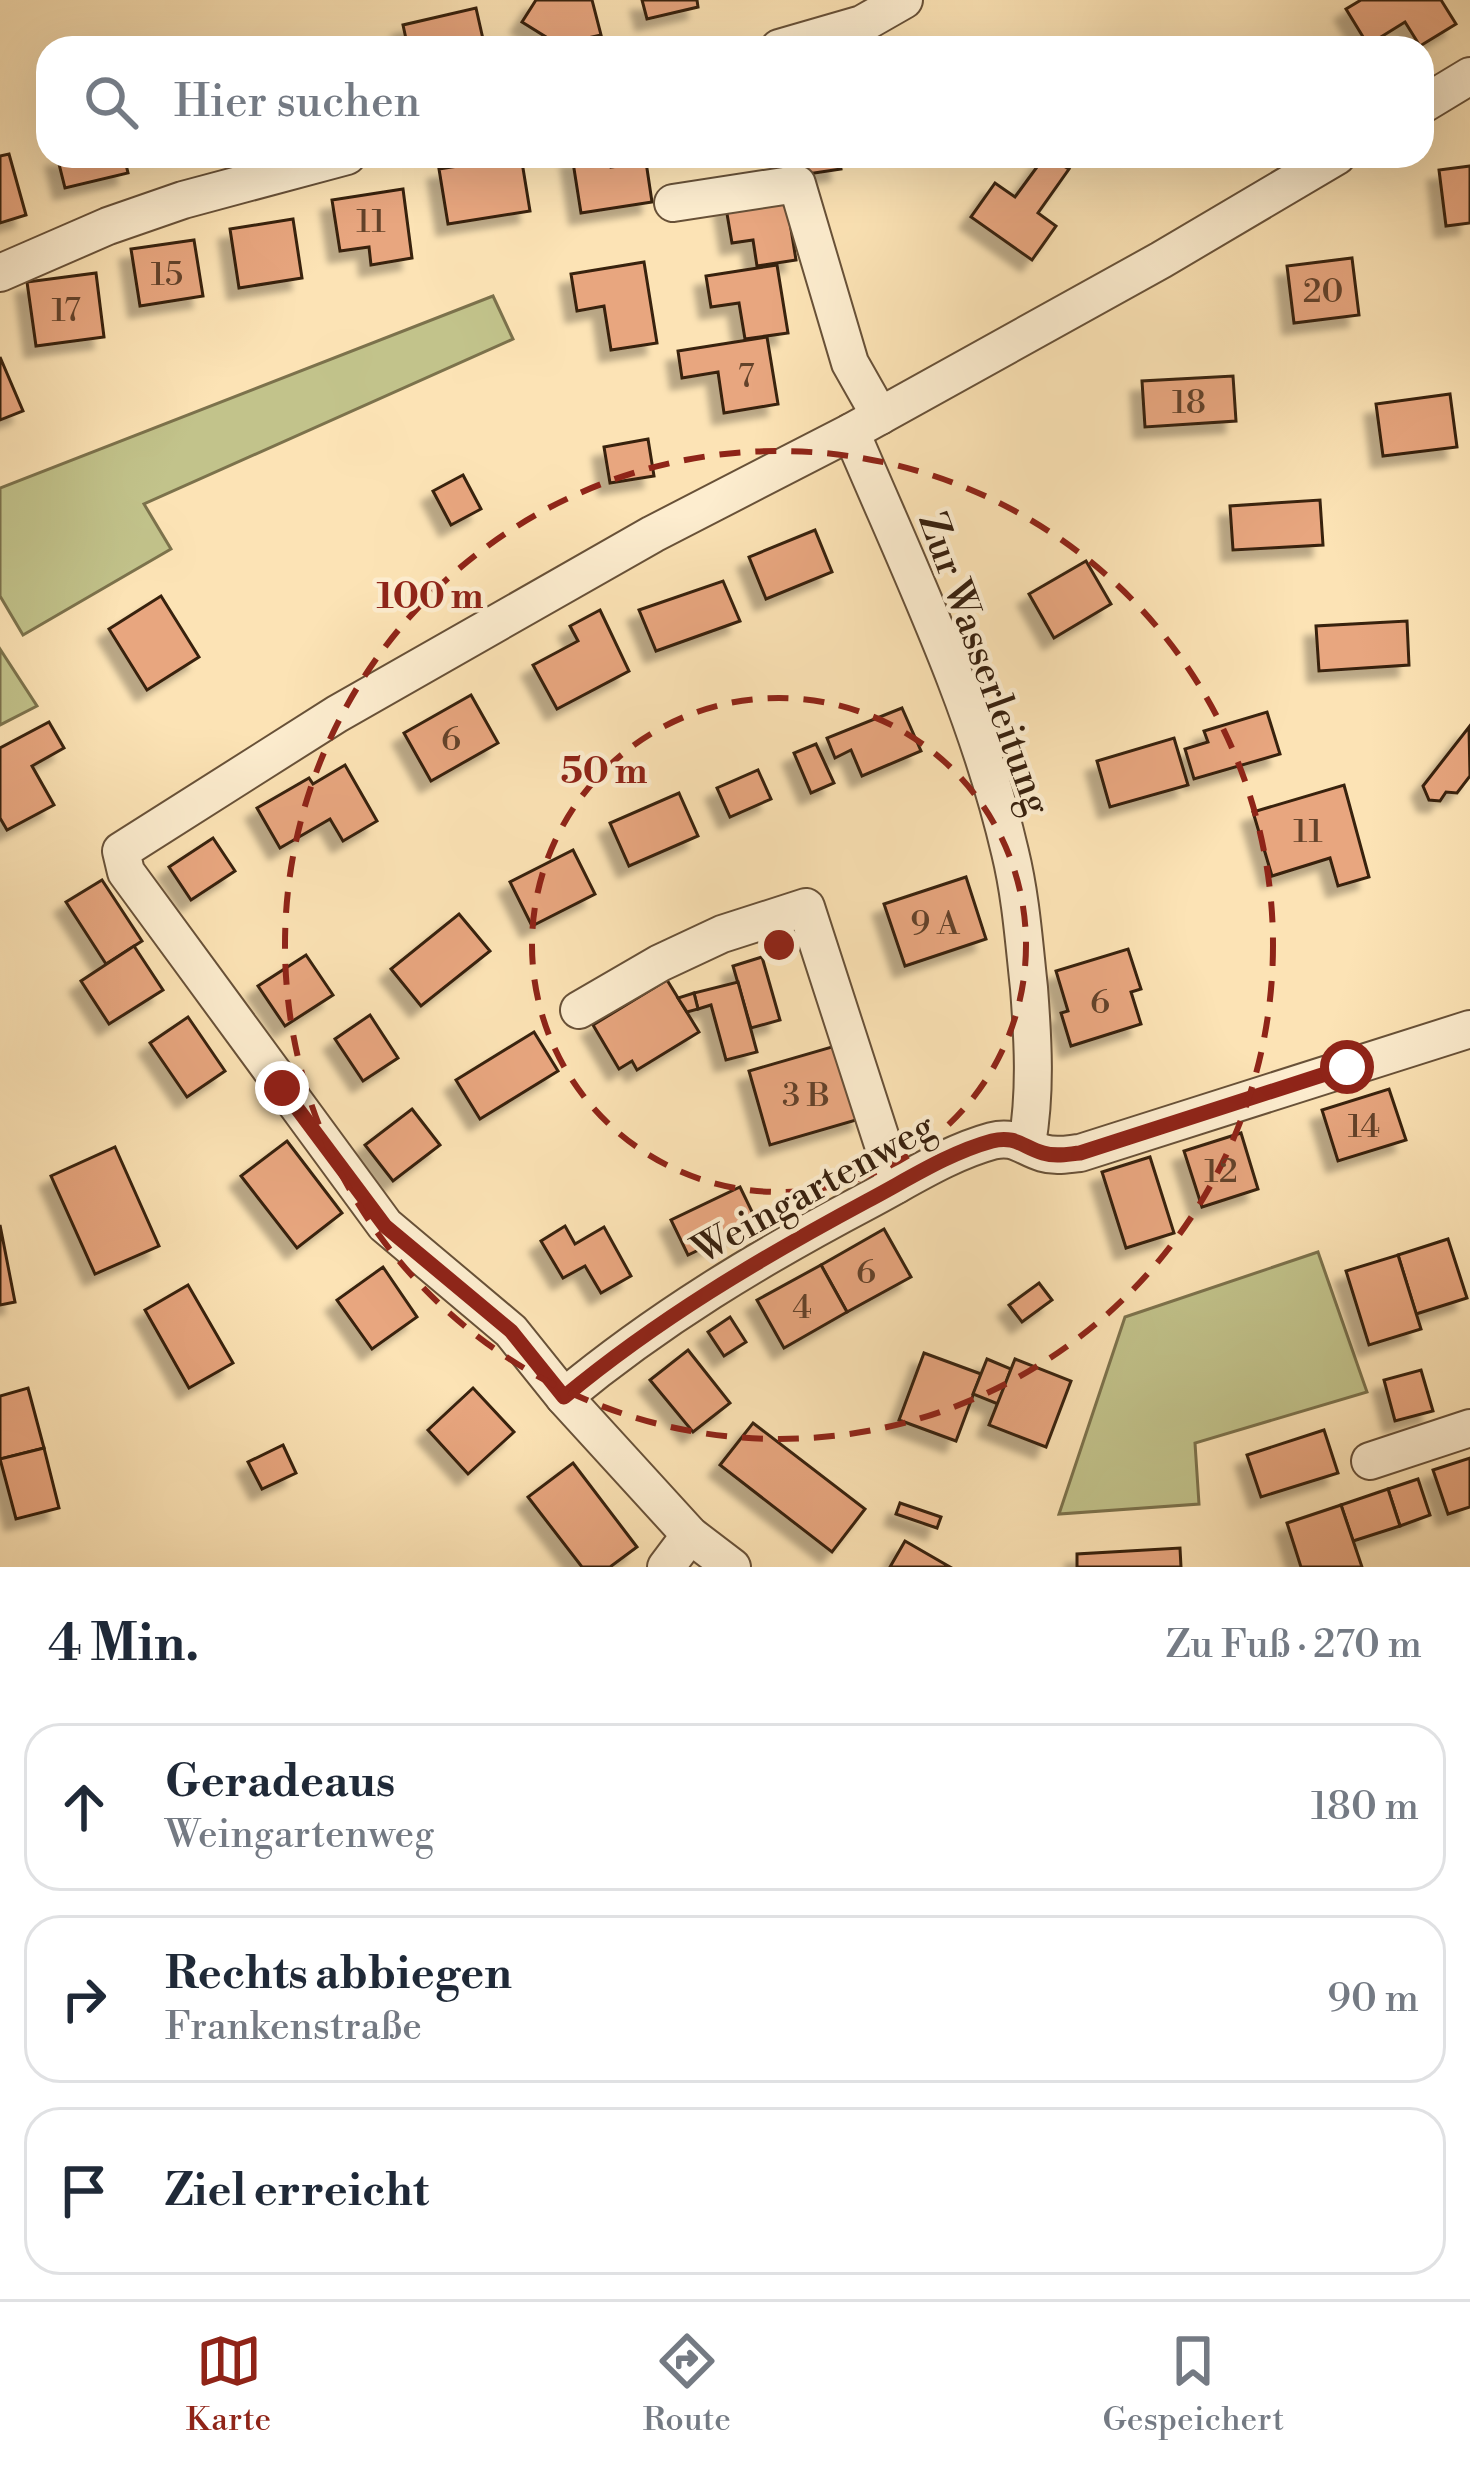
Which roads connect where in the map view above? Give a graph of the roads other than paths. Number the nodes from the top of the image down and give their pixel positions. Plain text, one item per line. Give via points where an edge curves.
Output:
1 (904, 0) edge
2 (820, 36) edge
3 (1470, 76) edge
4 (1434, 98) edge
5 (302, 168) edge
6 (1317, 168) edge
7 (673, 203) dead end
8 (0, 273) edge
9 (866, 424) junction
10 (579, 1010) dead end
11 (1470, 1029) edge
12 (1027, 1144) junction
13 (896, 1185) junction
14 (564, 1397) junction
15 (1470, 1428) edge
16 (1370, 1460) dead end
17 (690, 1535) junction
18 (666, 1567) edge
19 (732, 1567) edge

1 - 2 street
3 - 4 street
5 - 8 street via 183,200
6 - 9 street
7 - 9 street, Zur Wasserleitung via 797,184
9 - 12 street, Zur Wasserleitung via 1010,853 1031,1020
9 - 14 street via 652,534 376,692 122,851 126,872 385,1226 511,1331
10 - 13 street via 722,934 806,907
11 - 12 street, Weingartenweg via 1080,1153 1060,1156
12 - 13 street, Weingartenweg via 994,1140
13 - 14 street, Weingartenweg via 754,1261 629,1343
14 - 17 street
15 - 16 street
17 - 18 street
17 - 19 street

